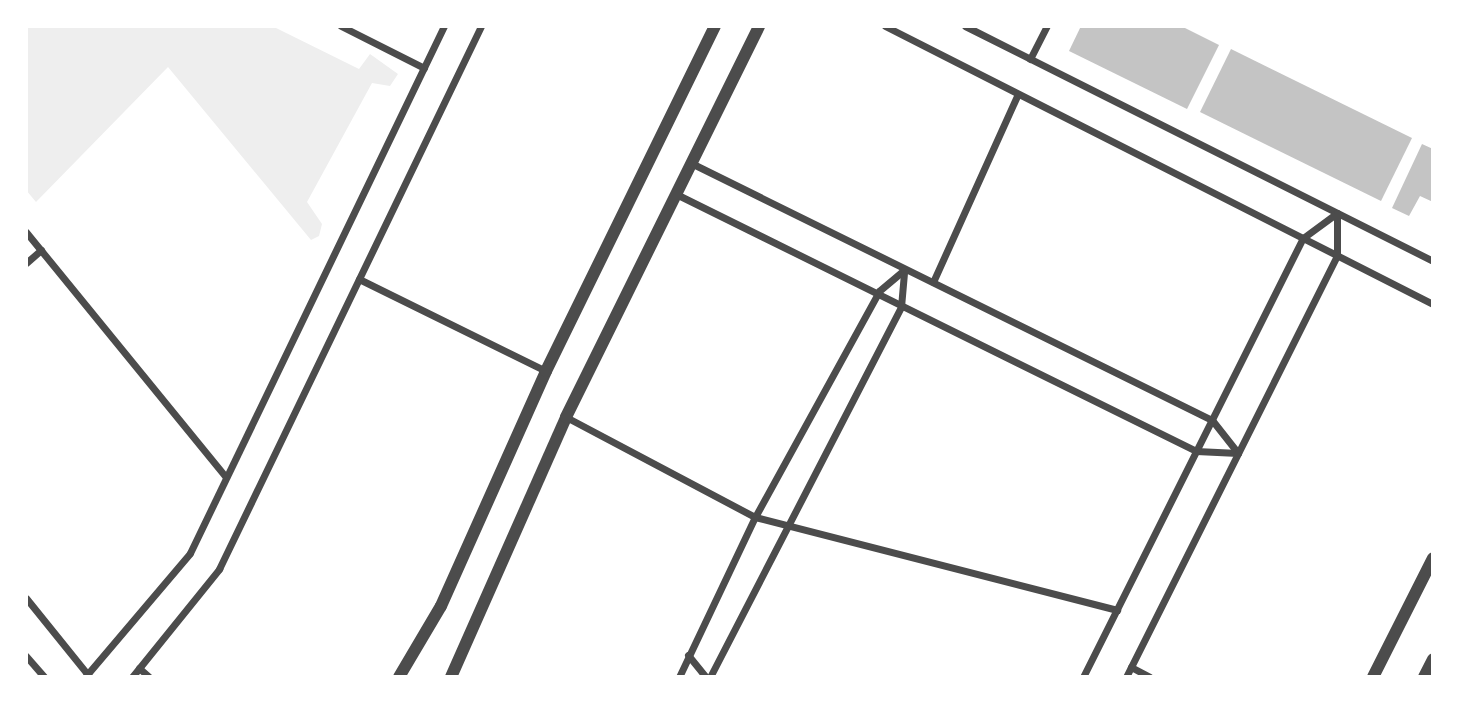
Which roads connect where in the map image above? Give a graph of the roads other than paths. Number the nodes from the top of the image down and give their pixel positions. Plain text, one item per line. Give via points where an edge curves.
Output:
1 (341, 26) edge
2 (444, 26) edge
3 (481, 26) edge
4 (715, 26) edge
5 (759, 26) edge
6 (884, 26) edge
7 (965, 26) edge
8 (1047, 26) edge
9 (1030, 59) junction
10 (424, 68) junction
11 (1018, 94) junction
12 (691, 163) junction
13 (676, 194) junction
14 (1337, 213) junction
15 (26, 232) edge
16 (1303, 238) junction
17 (41, 250) junction
18 (1337, 255) junction
19 (1433, 261) edge
20 (26, 263) edge
21 (904, 270) junction
22 (359, 279) junction
23 (933, 282) junction
24 (879, 290) junction
25 (1433, 304) edge
26 (901, 307) junction
27 (545, 371) junction
28 (566, 417) junction
29 (1212, 420) junction
30 (1196, 451) junction
31 (1238, 453) junction
32 (226, 477) junction
33 (755, 517) junction
34 (788, 526) junction
35 (1433, 558) edge
36 (26, 598) edge
37 (1116, 610) junction
38 (688, 655) junction
39 (26, 656) edge
40 (1433, 659) edge
41 (1131, 667) junction
42 (139, 668) junction
43 (454, 675) edge
44 (88, 676) edge
45 (44, 677) edge
46 (132, 677) edge
47 (149, 677) edge
48 (399, 677) edge
49 (679, 677) edge
50 (708, 677) edge
51 (1083, 677) edge
52 (1126, 677) edge
53 (1150, 677) edge
54 (1373, 677) edge
55 (1424, 677) edge

1 - 10 street
2 - 10 street
3 - 22 street
4 - 27 street
5 - 12 street
6 - 11 street
7 - 9 street
8 - 9 street
9 - 14 street
10 - 32 street
11 - 16 street
11 - 23 street
12 - 13 street
12 - 21 street
13 - 24 street
13 - 28 street
14 - 16 street
14 - 18 street
14 - 19 street
15 - 17 street
16 - 18 street
16 - 29 street
17 - 20 street
17 - 32 street
18 - 25 street
18 - 31 street
21 - 23 street
21 - 24 street
21 - 26 street
22 - 27 street
22 - 42 street via 219,569
23 - 29 street
24 - 26 street
24 - 33 street
26 - 30 street
26 - 34 street
27 - 48 street via 441,606
28 - 33 street
28 - 43 street
29 - 30 street
29 - 31 street
30 - 31 street
30 - 37 street
31 - 41 street
32 - 44 street via 190,553
33 - 34 street
33 - 38 street
34 - 37 street
34 - 50 street
35 - 54 street
36 - 44 street
37 - 51 street
38 - 49 street
38 - 50 street
39 - 45 street
40 - 55 street
41 - 52 street
41 - 53 street
42 - 46 street
42 - 47 street

